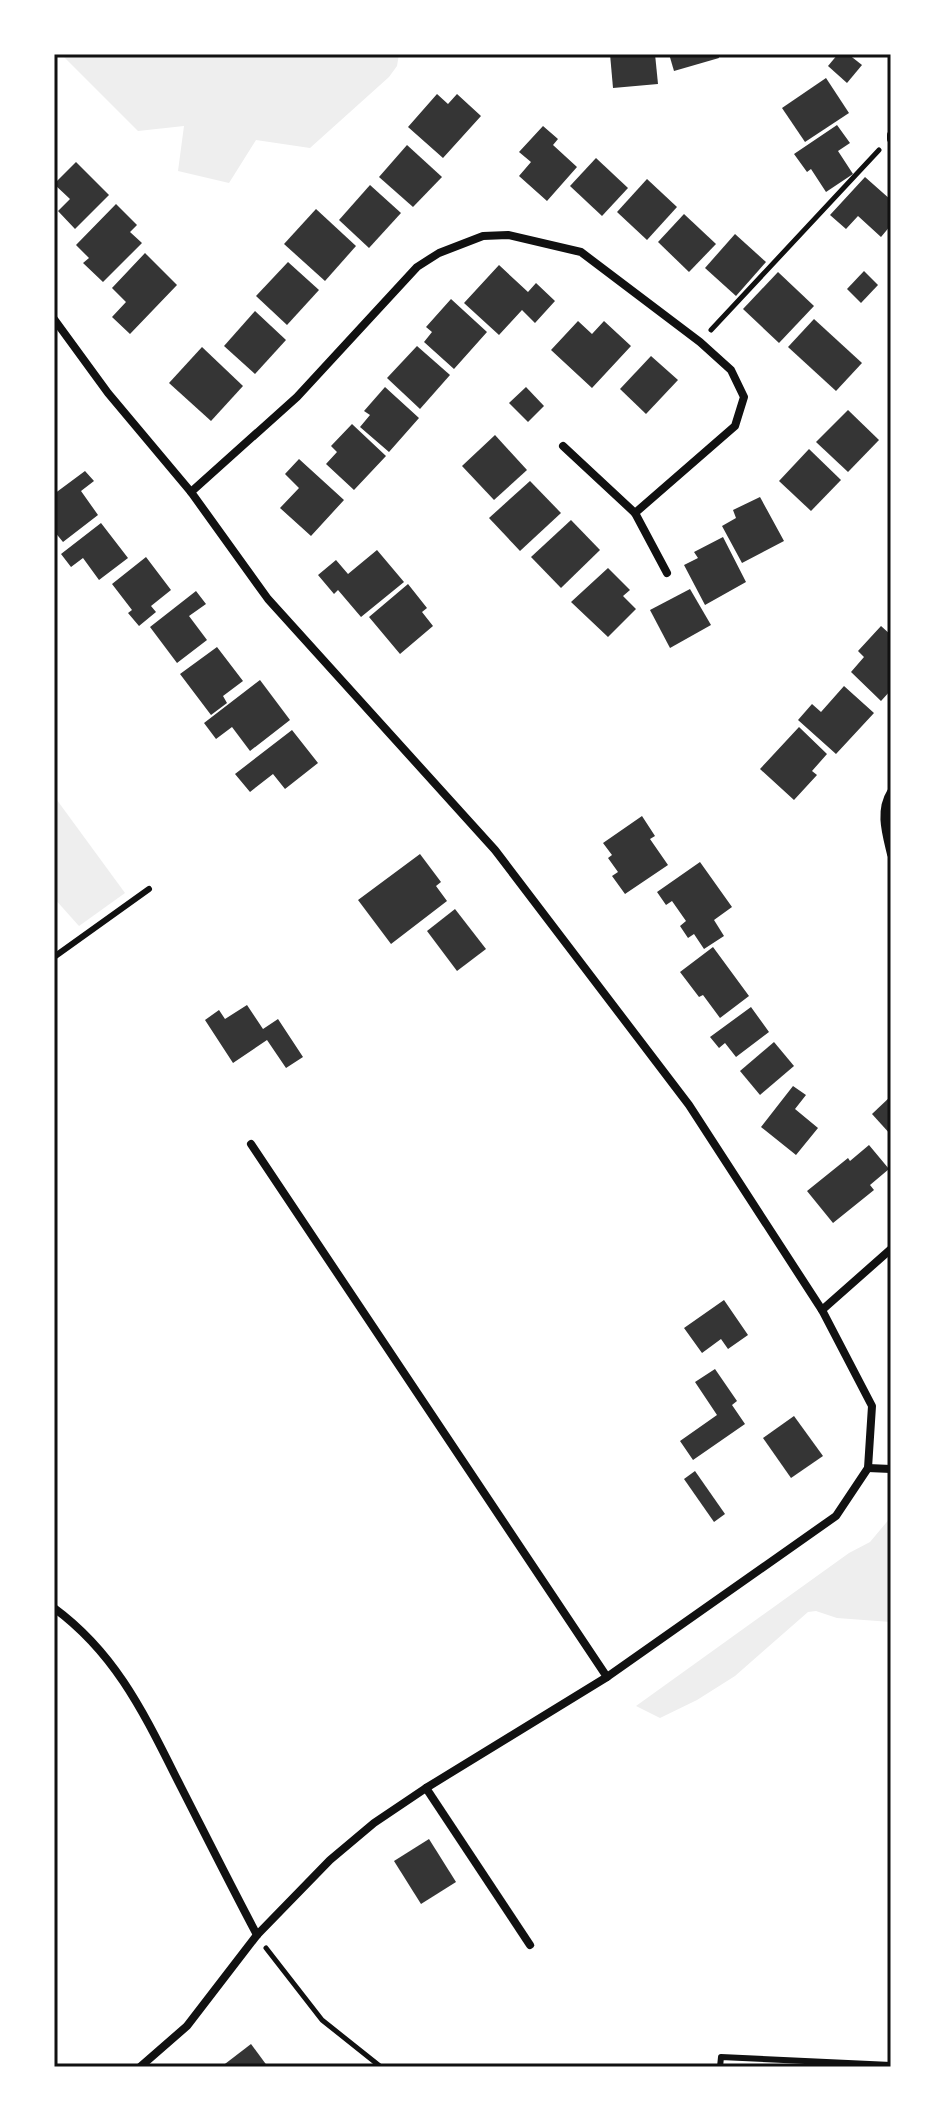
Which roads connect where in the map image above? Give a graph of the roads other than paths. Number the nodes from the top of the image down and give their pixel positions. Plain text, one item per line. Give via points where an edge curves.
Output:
1 (54, 319) edge
2 (563, 446) dead end
3 (191, 492) junction
4 (635, 513) junction
5 (667, 573) dead end
6 (891, 792) edge
7 (891, 854) edge
8 (149, 889) dead end
9 (54, 957) edge
10 (251, 1144) dead end
11 (891, 1249) edge
12 (822, 1310) junction
13 (868, 1468) junction
14 (891, 1469) edge
15 (54, 1608) edge
16 (607, 1677) junction
17 (426, 1788) junction
18 (257, 1935) junction
19 (530, 1945) dead end
20 (891, 2065) edge
21 (140, 2067) edge
22 (720, 2067) edge

1 - 3 street
2 - 4 street
3 - 4 street via 297,397 417,267 483,236 508,235 581,252 700,342 731,370 744,397 735,426
3 - 12 street via 268,599 495,850 689,1105
4 - 5 street
6 - 7 street via 883,825
8 - 9 lane
10 - 16 street
11 - 12 street
12 - 13 street via 872,1406
13 - 14 street
13 - 16 street via 836,1516
15 - 18 street via 114,1665 158,1738
16 - 17 street
17 - 18 street via 330,1860
17 - 19 street
18 - 21 street via 187,2026
20 - 22 lane via 721,2057

